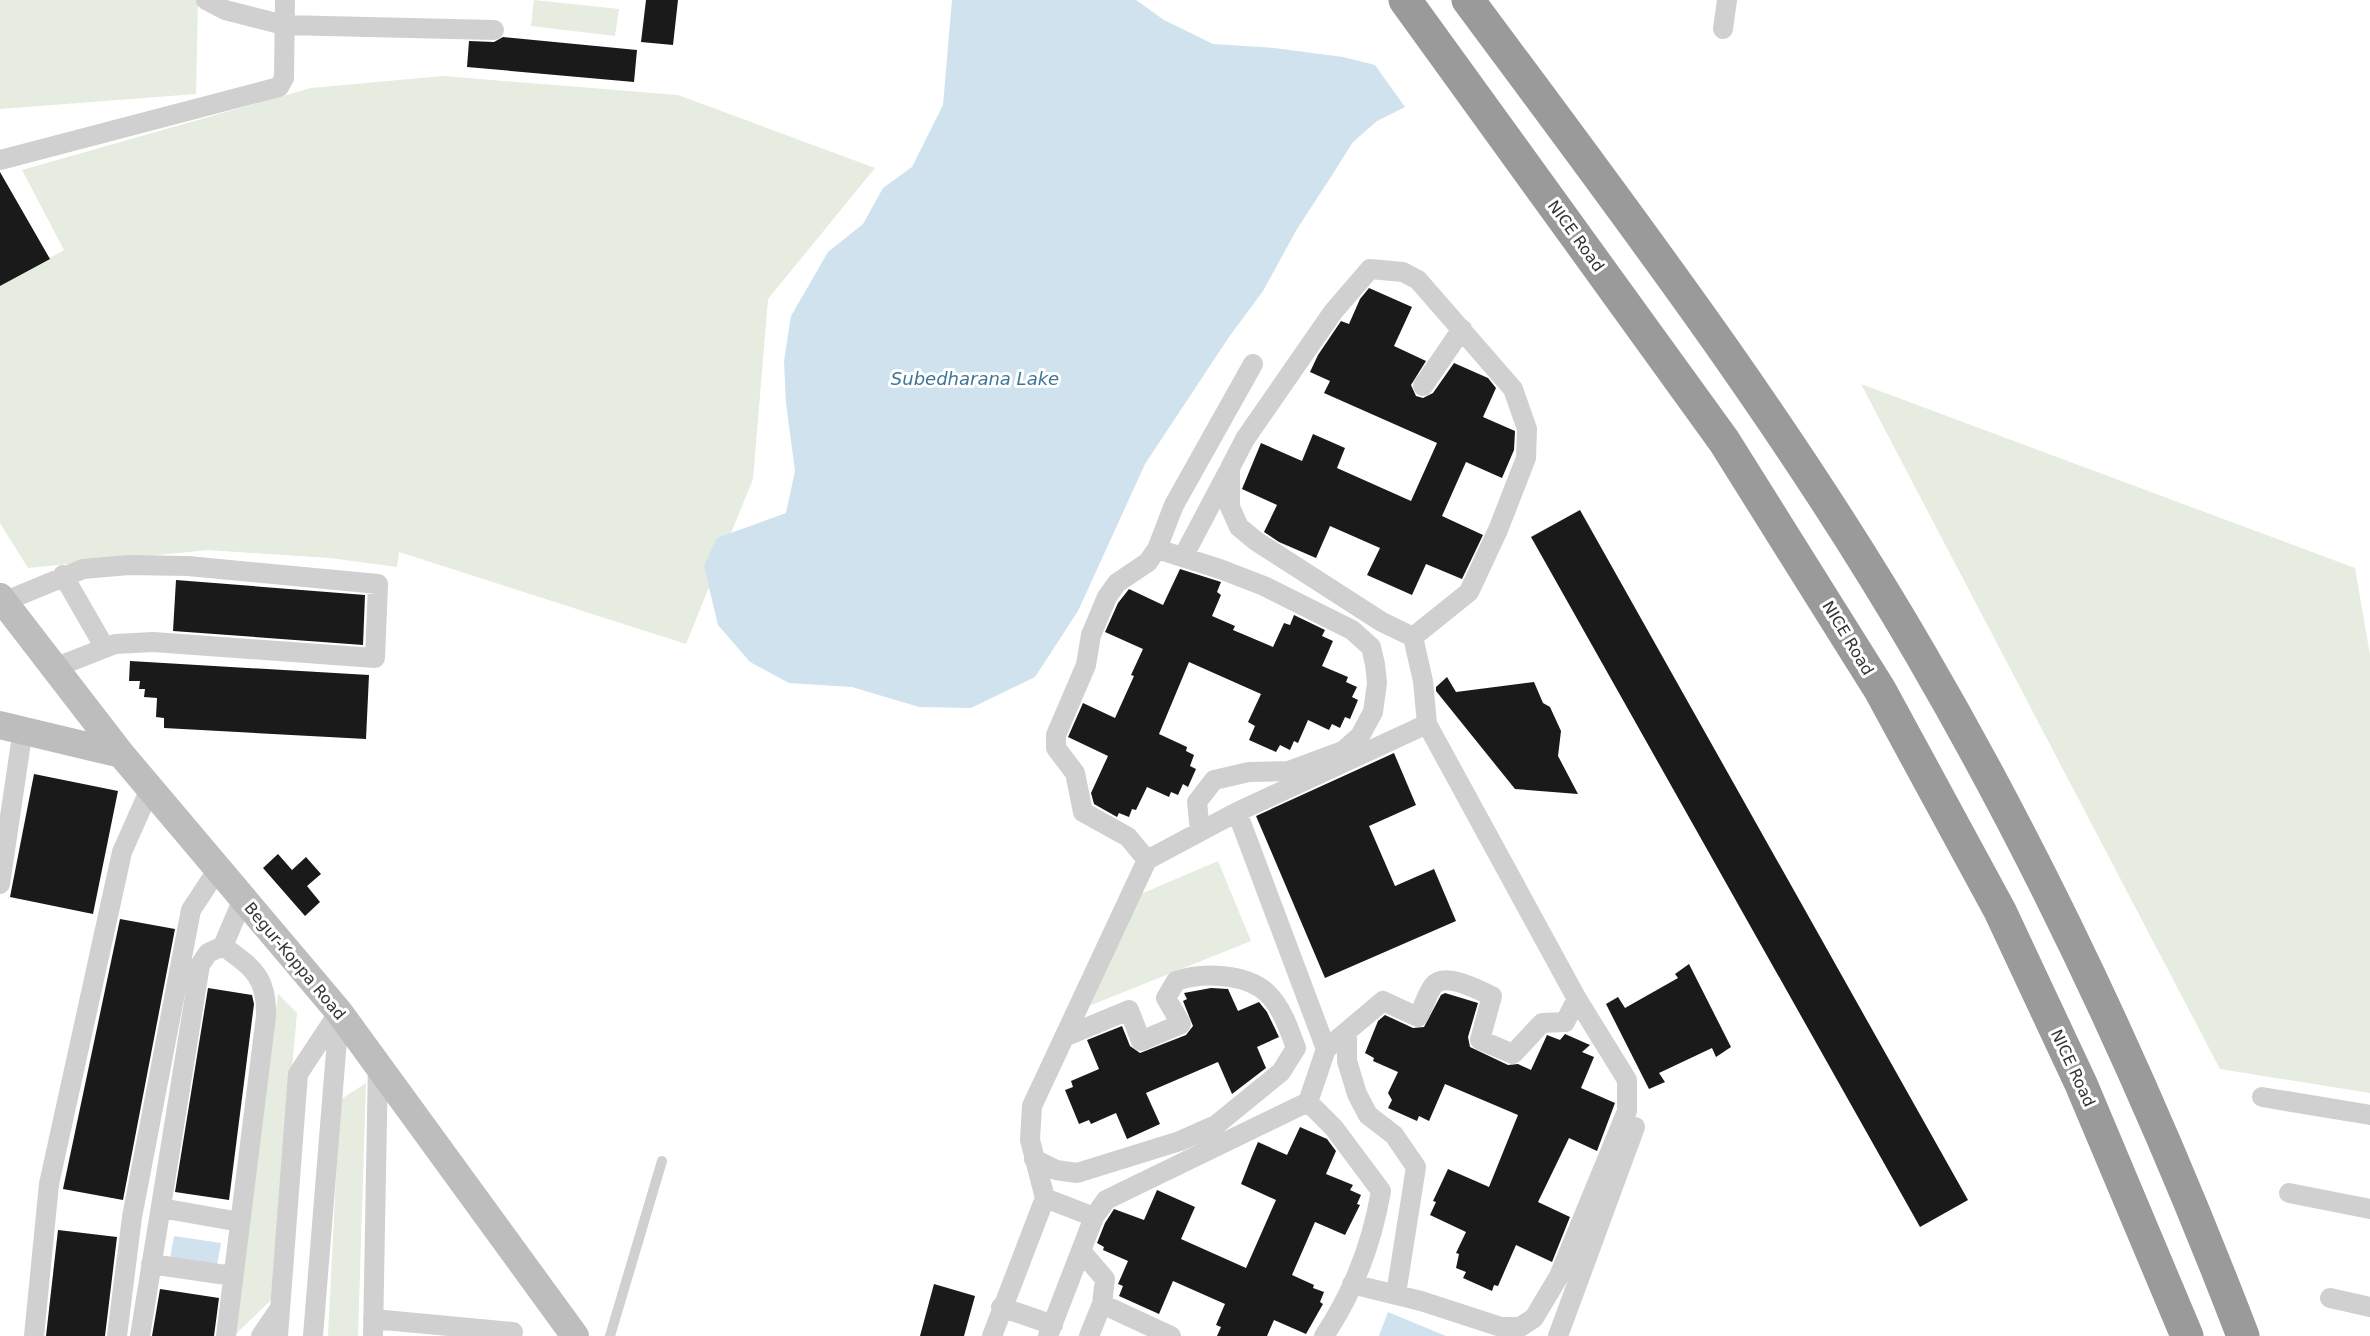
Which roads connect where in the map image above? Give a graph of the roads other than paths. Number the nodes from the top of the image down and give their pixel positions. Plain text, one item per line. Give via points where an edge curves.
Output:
1 (206, 0) edge
2 (285, 0) edge
3 (1405, 0) edge
4 (1468, 0) edge
5 (1727, 0) edge
6 (284, 25) junction
7 (494, 30) dead end
8 (1723, 30) dead end
9 (0, 160) edge
10 (1462, 329) junction
11 (1253, 364) dead end
12 (1423, 386) dead end
13 (1230, 468) junction
14 (1157, 549) junction
15 (1183, 557) junction
16 (63, 575) junction
17 (2, 600) edge
18 (1413, 637) junction
19 (105, 648) junction
20 (54, 668) junction
21 (1427, 724) junction
22 (12, 727) edge
23 (121, 754) junction
24 (150, 789) junction
25 (1237, 812) junction
26 (1200, 831) junction
27 (1148, 860) junction
28 (218, 869) junction
29 (0, 884) edge
30 (243, 899) junction
31 (223, 946) junction
32 (1577, 999) junction
33 (339, 1012) junction
34 (1347, 1031) junction
35 (1064, 1037) junction
36 (1326, 1049) junction
37 (378, 1063) junction
38 (2262, 1097) dead end
39 (1308, 1102) junction
40 (2370, 1114) edge
41 (1635, 1127) dead end
42 (1034, 1159) junction
43 (662, 1161) dead end
44 (2289, 1193) dead end
45 (1045, 1198) junction
46 (160, 1208) junction
47 (2370, 1209) edge
48 (1094, 1217) junction
49 (240, 1221) junction
50 (1081, 1251) junction
51 (151, 1264) junction
52 (233, 1276) junction
53 (1353, 1284) junction
54 (1396, 1294) junction
55 (2330, 1298) dead end
56 (1102, 1304) junction
57 (280, 1307) junction
58 (1001, 1307) junction
59 (2370, 1307) edge
60 (373, 1327) edge
61 (1051, 1330) edge
62 (513, 1332) dead end
63 (34, 1336) edge
64 (117, 1336) edge
65 (140, 1336) edge
66 (226, 1336) edge
67 (261, 1336) edge
68 (278, 1336) edge
69 (313, 1336) edge
70 (575, 1336) edge
71 (610, 1336) edge
72 (992, 1336) edge
73 (1089, 1336) edge
74 (1171, 1336) edge
75 (1324, 1336) edge
76 (1558, 1336) edge
77 (2187, 1336) edge
78 (2243, 1336) edge

1 - 6 street via 225,10
2 - 6 street
3 - 77 highway, NICE Road via 1724,441 1880,690 2000,911 2081,1084
4 - 78 highway via 1748,380 1920,653 1997,790 2068,930 2146,1098
5 - 8 street
6 - 7 street
6 - 9 street via 284,78 279,87
10 - 12 street
10 - 13 street via 1418,280 1403,272 1370,269 1333,312 1245,439
10 - 18 street via 1513,389 1527,429 1526,458 1469,592
11 - 14 street via 1174,505
13 - 15 street
13 - 18 street via 1230,507 1239,527 1382,622
14 - 15 street
14 - 27 street via 1148,562 1117,583 1107,597 1092,635 1086,665 1056,735 1056,748 1075,772 1083,812 1128,837
15 - 26 street via 1264,586 1352,630 1371,647 1377,683 1373,712 1360,736 1343,751 1289,771 1249,772 1214,780 1197,802
16 - 17 street
16 - 19 street
16 - 19 street via 83,569 165,564 378,584 375,658 153,642
17 - 20 main road, Begur-Koppa Road
18 - 21 street
19 - 20 street
20 - 23 main road, Begur-Koppa Road
21 - 25 street
21 - 32 street
22 - 23 main road
22 - 29 street
23 - 24 main road, Begur-Koppa Road
24 - 28 main road, Begur-Koppa Road
24 - 63 street via 122,852 51,1173
25 - 26 street
25 - 36 street
26 - 27 street
27 - 35 street
28 - 30 main road, Begur-Koppa Road
28 - 64 street via 191,910 132,1217
30 - 31 street
30 - 33 main road, Begur-Koppa Road
31 - 46 street via 208,953 200,965
31 - 49 street via 259,975 267,994
32 - 34 street via 1564,1022 1542,1023 1514,1054 1480,1040 1492,996 1446,979 1433,986 1418,1017 1383,1001
32 - 54 street via 1628,1080 1628,1104 1559,1276 1534,1318 1520,1326 1501,1327
33 - 37 main road, Begur-Koppa Road
33 - 57 street via 298,1074
33 - 69 street
34 - 36 street
34 - 54 street via 1347,1061 1357,1094 1368,1115 1394,1135 1416,1167
35 - 42 street via 1032,1106 1030,1140
35 - 42 street via 1129,1010 1141,1041 1181,1024 1166,998 1176,981 1208,975 1250,982 1268,994 1286,1020 1296,1048 1281,1072 1216,1125 1189,1137 1077,1173 1056,1170
36 - 39 street
37 - 60 street
37 - 70 main road, Begur-Koppa Road
38 - 40 street
39 - 48 street via 1106,1200
39 - 53 street via 1334,1128 1381,1191 1373,1232
41 - 76 street
42 - 45 street
43 - 71 lane
44 - 47 street
45 - 48 street
45 - 58 street
46 - 49 street
46 - 51 street
48 - 50 street
49 - 52 street
50 - 56 street via 1105,1279
50 - 61 street
51 - 52 street
51 - 65 street
52 - 66 street
53 - 54 street
53 - 75 street via 1342,1310
55 - 59 street
56 - 73 street
56 - 74 street
57 - 67 street
57 - 68 street
58 - 61 street
58 - 72 street
60 - 62 street

